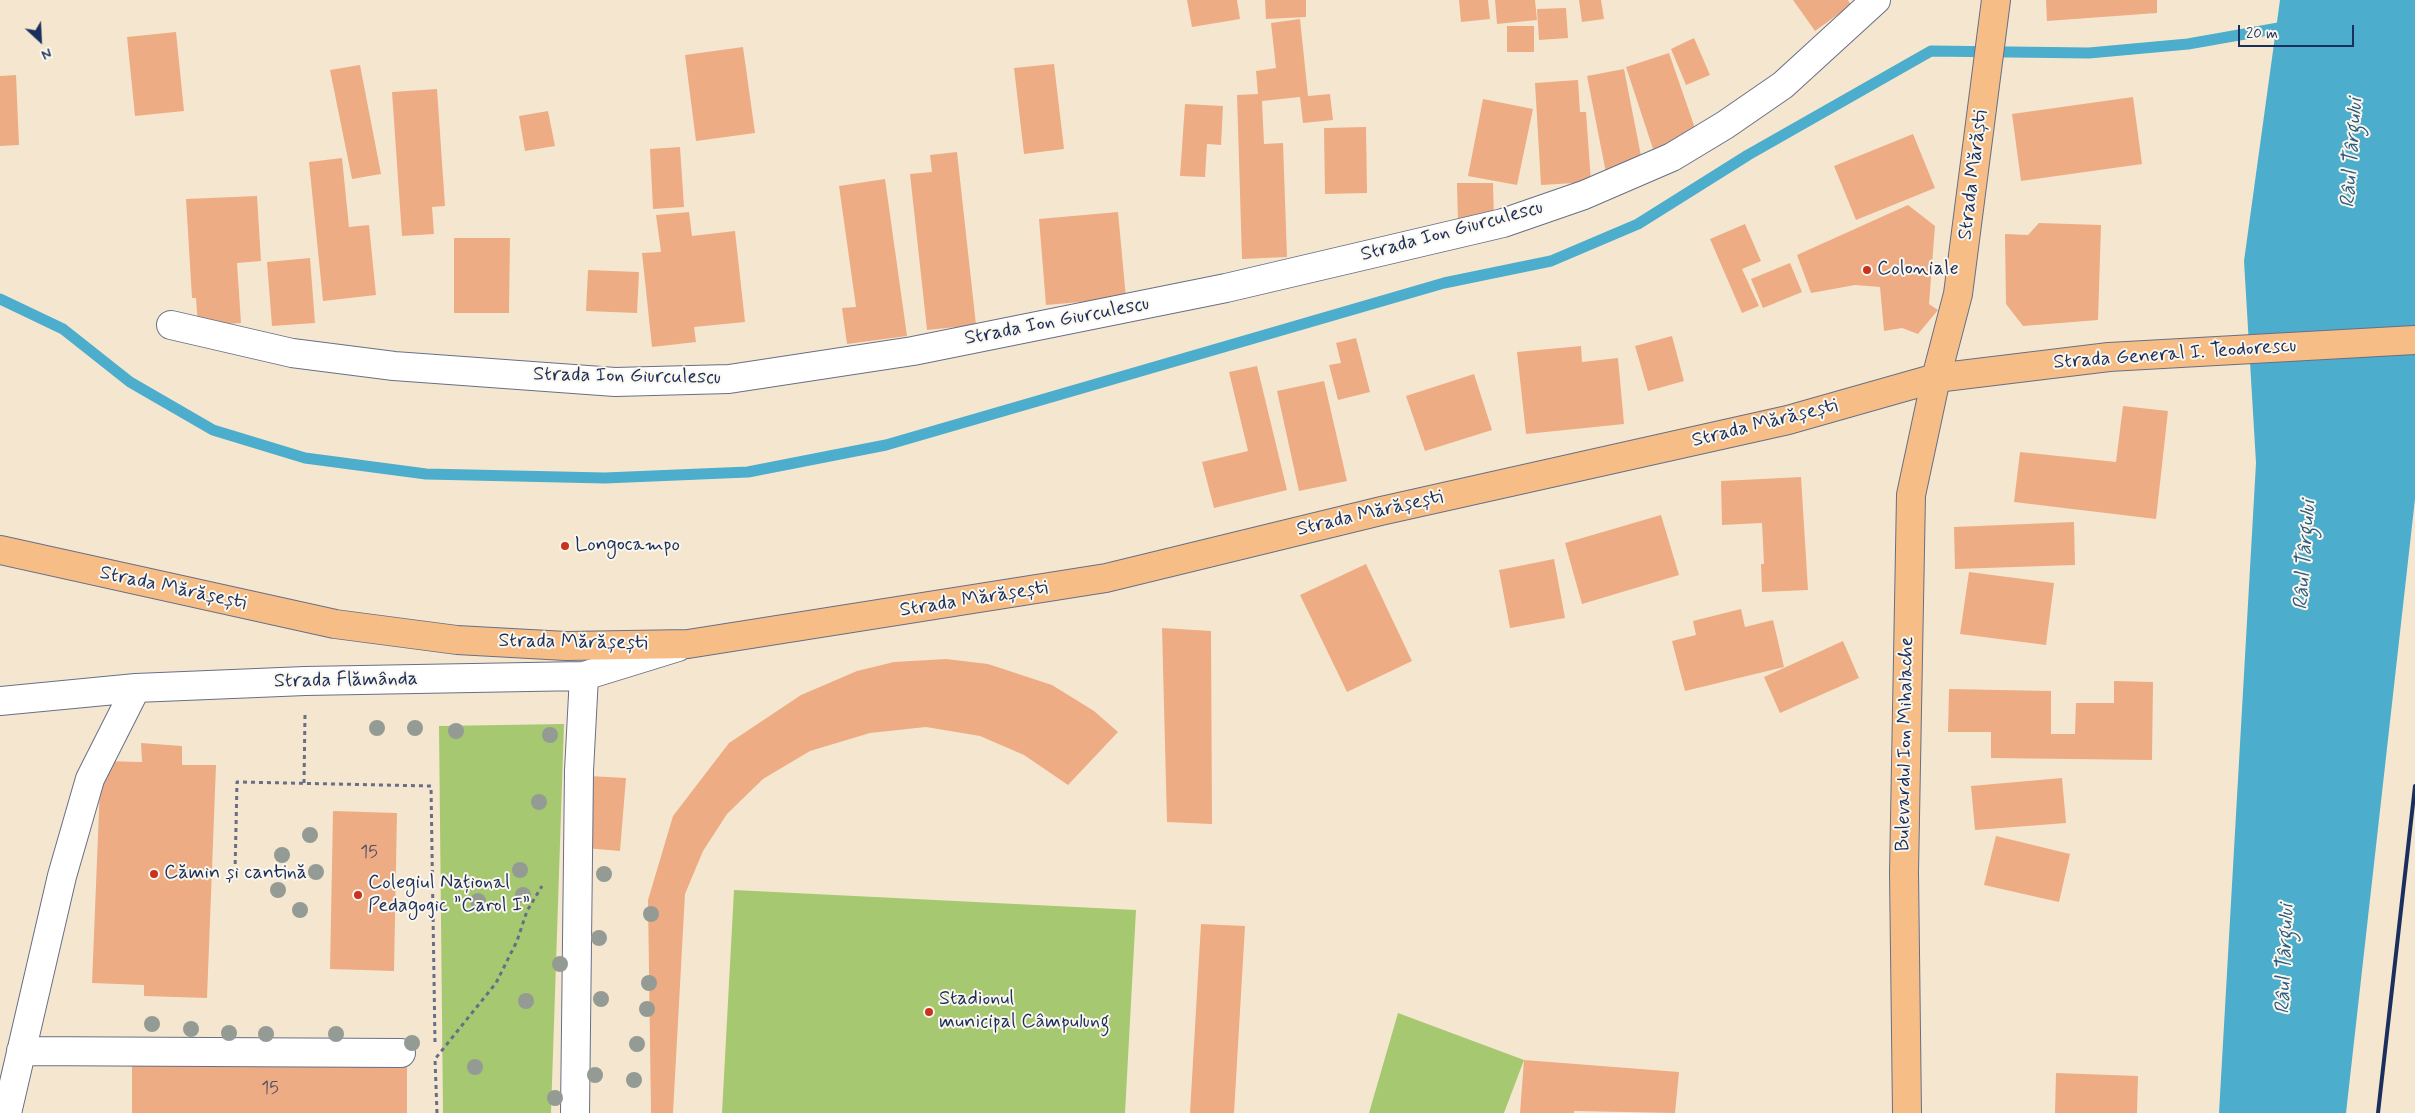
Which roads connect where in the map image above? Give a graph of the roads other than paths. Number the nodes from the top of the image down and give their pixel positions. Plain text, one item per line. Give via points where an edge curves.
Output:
1 (1876, 0) edge
2 (1995, 8) edge
3 (171, 325) dead end
4 (2415, 340) edge
5 (1936, 378) junction
6 (0, 550) edge
7 (688, 644) junction
8 (584, 676) junction
9 (136, 688) junction
10 (0, 701) edge
11 (21, 1051) junction
12 (401, 1053) dead end
13 (14, 1110) edge
14 (575, 1113) edge
15 (1907, 1113) edge

1 - 3 street, Strada Ion Giurculescu via 1783,85 1725,124 1672,157 1584,195 1503,223 1226,288 913,351 729,379 615,382 394,366 292,353
2 - 5 main road, Strada Mărăști via 1958,294
4 - 5 main road, Strada General I. Teodorescu via 2109,357
5 - 7 main road, Strada Mărășești via 1788,420 1381,511 1106,578
5 - 15 main road, Bulevardul Ion Mihalache via 1911,495 1904,872
6 - 7 main road, Strada Mărășești via 336,624 457,640 566,646
7 - 8 street, Strada Flămânda
8 - 9 street, Strada Flămânda
8 - 14 street via 579,771
9 - 10 street, Strada Flămânda
9 - 11 street via 90,779 62,876
11 - 12 street
11 - 13 street

